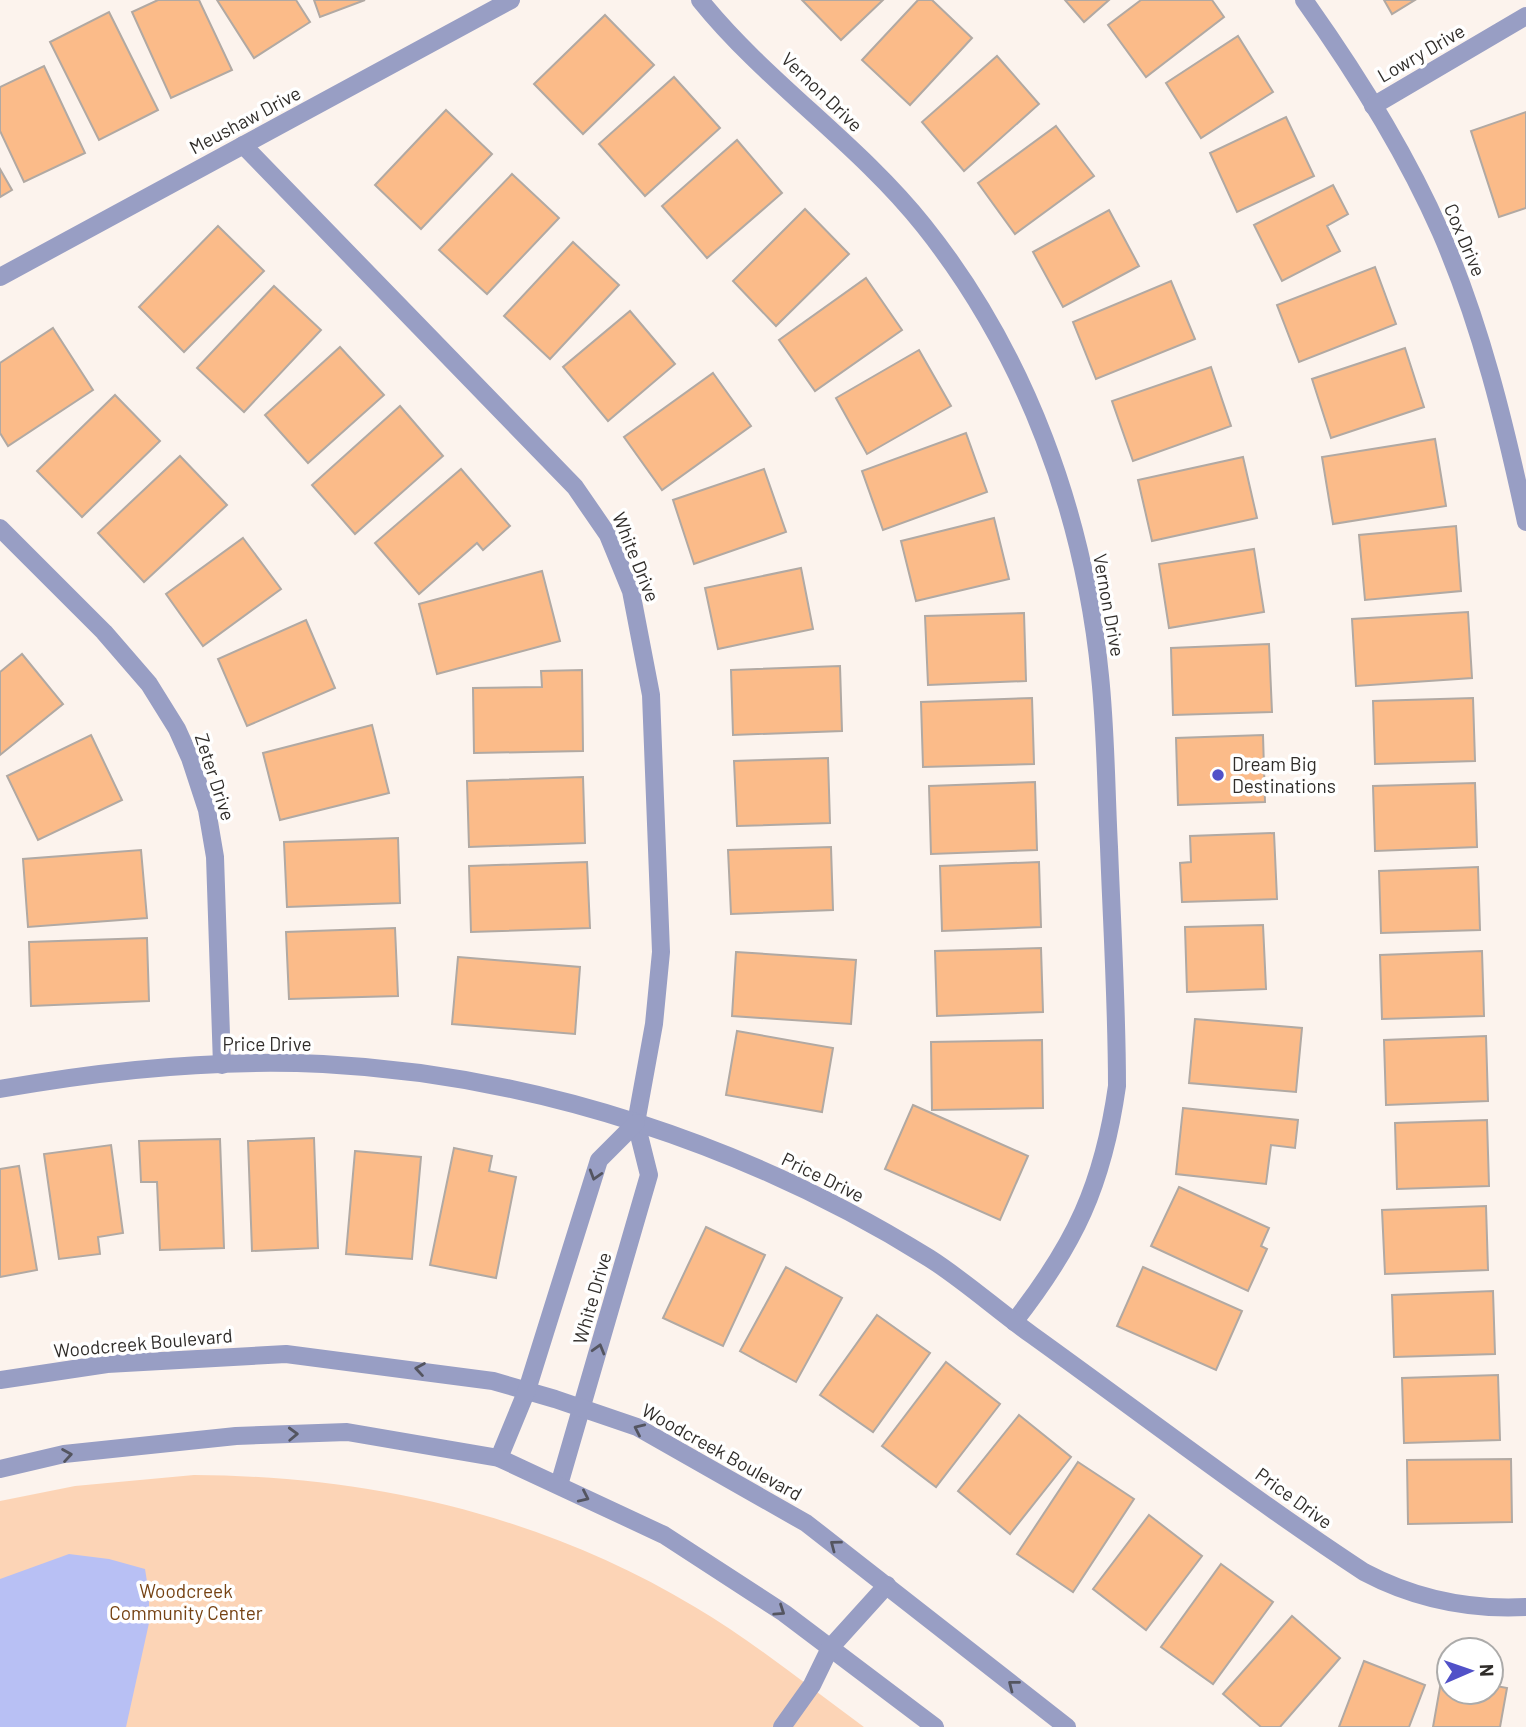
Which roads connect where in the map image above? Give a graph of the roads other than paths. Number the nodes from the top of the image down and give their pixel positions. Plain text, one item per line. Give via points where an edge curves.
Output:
1 (511, 0) edge
2 (700, 0) edge
3 (1304, 0) edge
4 (1526, 16) edge
5 (1373, 106) junction
6 (243, 145) junction
7 (0, 277) edge
8 (1526, 522) edge
9 (0, 528) edge
10 (222, 1065) junction
11 (0, 1089) edge
12 (636, 1123) junction
13 (1014, 1322) junction
14 (0, 1380) edge
15 (527, 1390) junction
16 (582, 1408) junction
17 (499, 1458) junction
18 (0, 1469) edge
19 (559, 1485) junction
20 (887, 1585) junction
21 (1526, 1607) edge
22 (830, 1648) junction
23 (782, 1727) edge
24 (935, 1727) edge
25 (1067, 1727) edge

1 - 6 street, Meushaw Drive
2 - 13 street, Vernon Drive via 901,197 953,265 1031,404 1051,455 1081,564 1104,723 1117,1086 1112,1126 1089,1203 1051,1275
3 - 5 street, Cox Drive
4 - 5 street, Lowry Drive
5 - 8 street, Cox Drive via 1419,186 1460,281 1493,386
6 - 7 street, Meushaw Drive
6 - 12 street, White Drive via 555,463 594,510 620,564 638,621 650,695 661,952
9 - 10 street, Zeter Drive via 149,684 190,758 207,810 215,857
10 - 11 street, Price Drive via 107,1073
10 - 12 street, Price Drive via 324,1065 409,1074 520,1092
12 - 13 street, Price Drive via 716,1151 847,1211 930,1259
12 -> 15 street, White Drive via 599,1160
16 -> 12 street, White Drive via 649,1175
13 - 21 street, Price Drive via 1364,1572 1388,1585 1444,1602
15 -> 14 street, Woodcreek Boulevard via 405,1367 286,1354 107,1364
15 - 16 street, Woodcreek Boulevard
15 - 17 street, White Drive
16 - 19 street, White Drive
20 -> 16 street, Woodcreek Boulevard via 806,1523 637,1427
18 -> 17 street via 64,1454 209,1438 347,1432
17 - 19 street
19 -> 22 street via 664,1535
20 - 22 street
25 -> 20 street, Woodcreek Boulevard
22 - 23 street via 812,1685
22 - 24 street

